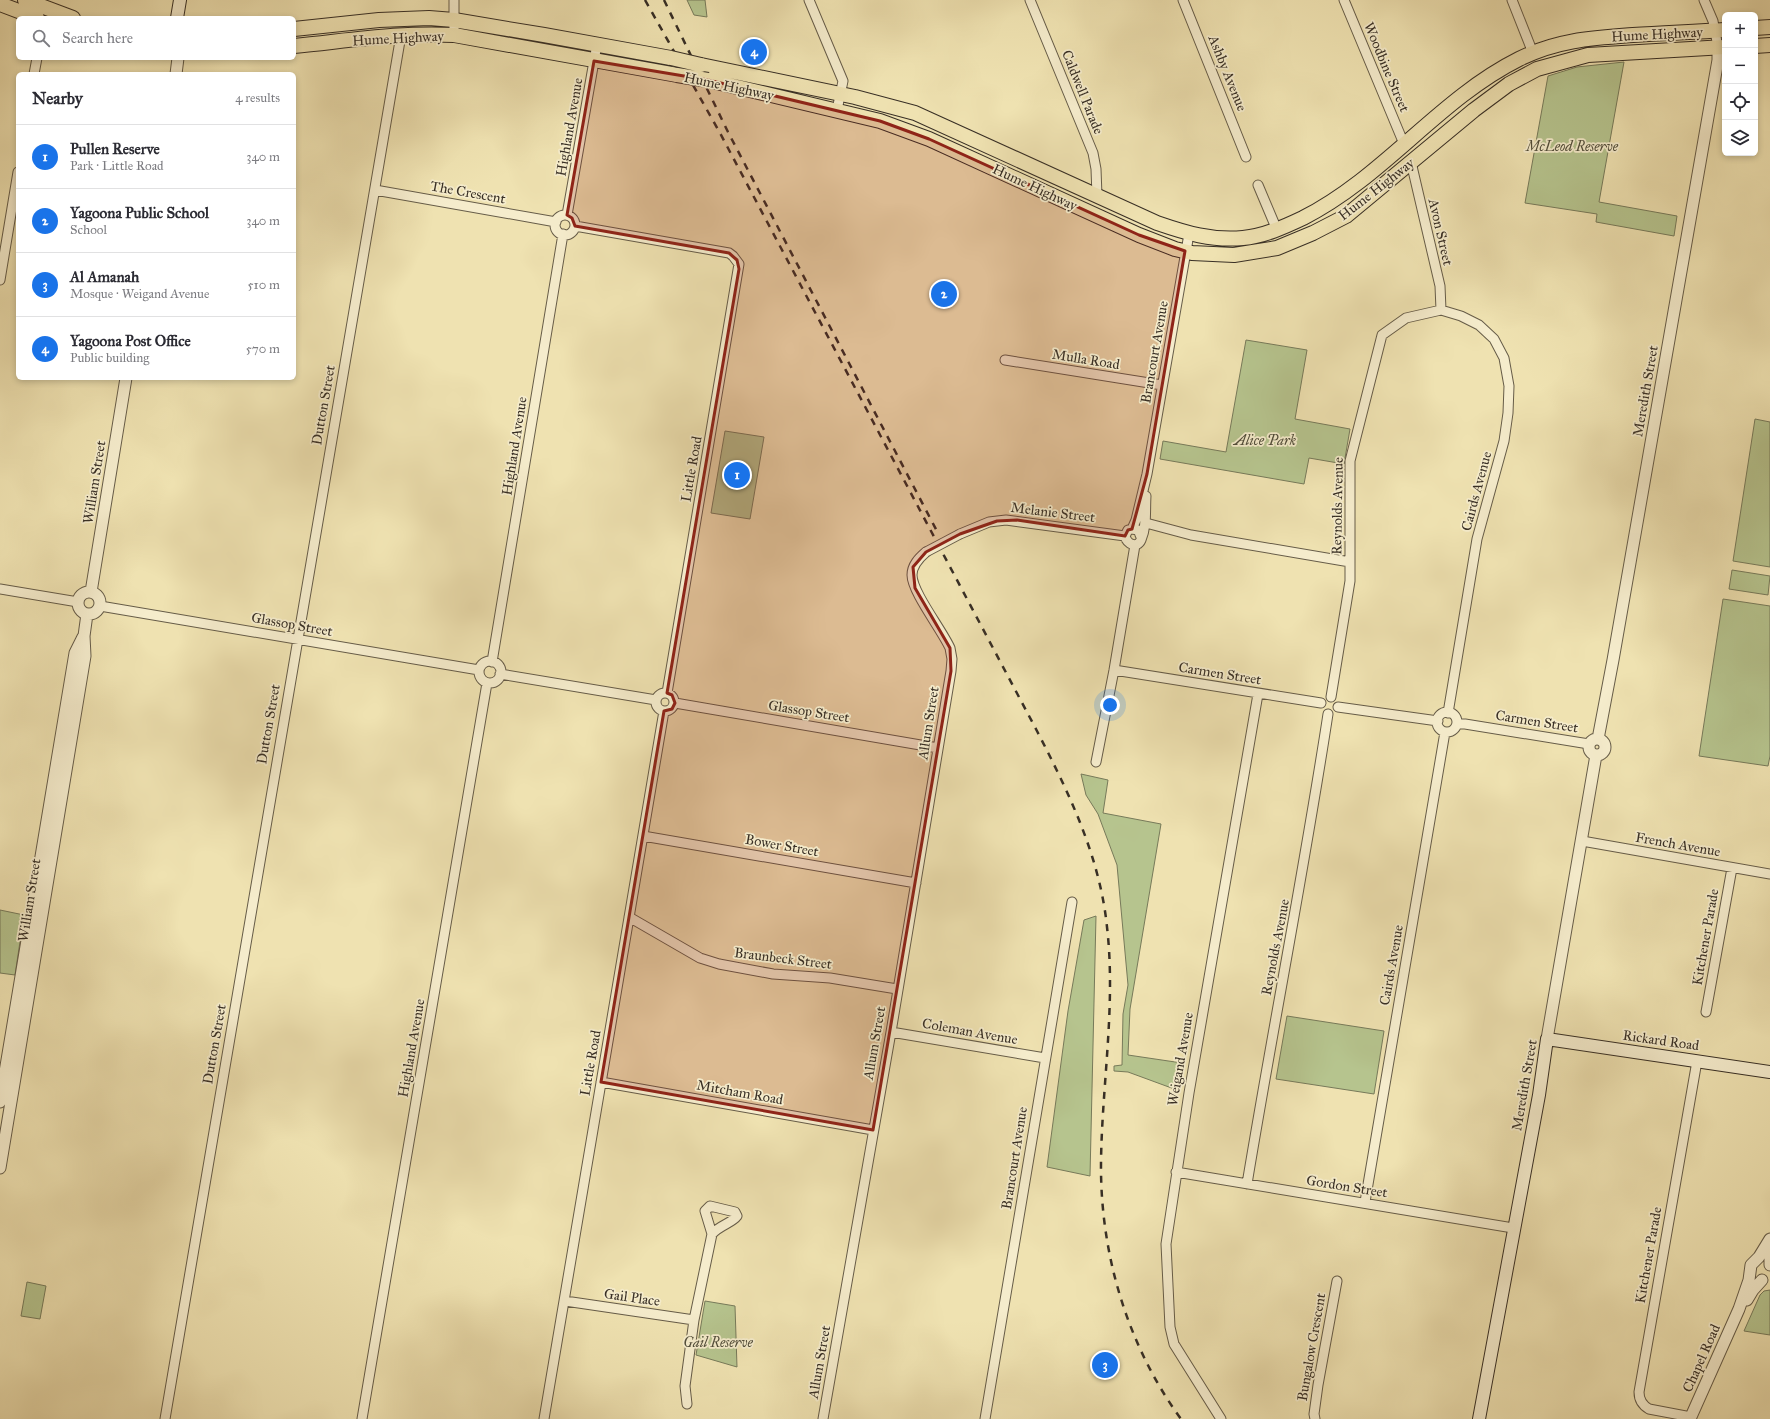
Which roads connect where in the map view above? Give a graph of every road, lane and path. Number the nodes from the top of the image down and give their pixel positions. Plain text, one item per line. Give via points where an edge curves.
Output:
1 (25, 0) edge
2 (180, 0) edge
3 (454, 0) edge
4 (809, 0) edge
5 (1030, 0) edge
6 (1183, 0) edge
7 (1344, 0) edge
8 (1512, 0) edge
9 (1704, 0) edge
10 (0, 4) edge
11 (33, 16) edge
12 (68, 16) edge
13 (177, 16) edge
14 (454, 20) junction
15 (1770, 27) edge
16 (1758, 28) edge
17 (296, 29) edge
18 (1720, 30) edge
19 (401, 35) junction
20 (454, 35) junction
21 (597, 44) junction
22 (1770, 45) edge
23 (296, 46) edge
24 (1758, 46) edge
25 (1721, 47) edge
26 (1533, 53) junction
27 (37, 60) edge
28 (178, 60) edge
29 (594, 61) junction
30 (34, 72) edge
31 (176, 72) edge
32 (841, 94) junction
33 (837, 110) junction
34 (1404, 144) junction
35 (1246, 157) dead end
36 (1411, 162) junction
37 (16, 184) edge
38 (1258, 185) dead end
39 (375, 190) junction
40 (1097, 196) junction
41 (567, 215) junction
42 (556, 222) junction
43 (575, 226) junction
44 (1277, 230) junction
45 (563, 234) junction
46 (1189, 234) junction
47 (1186, 251) junction
48 (0, 280) edge
49 (1441, 310) junction
50 (1005, 360) dead end
51 (126, 380) edge
52 (1162, 384) junction
53 (1147, 474) junction
54 (1146, 523) junction
55 (1132, 529) junction
56 (1125, 536) junction
57 (1141, 537) junction
58 (1135, 545) junction
59 (1350, 562) junction
60 (0, 589) edge
61 (91, 592) junction
62 (78, 602) junction
63 (100, 606) junction
64 (87, 614) junction
65 (84, 636) junction
66 (297, 639) junction
67 (492, 662) junction
68 (479, 670) junction
69 (1114, 670) junction
70 (951, 671) joint
71 (500, 674) junction
72 (488, 683) junction
73 (667, 693) junction
74 (1258, 694) junction
75 (1331, 697) junction
76 (656, 700) junction
77 (675, 703) junction
78 (1321, 703) junction
79 (1338, 707) junction
80 (664, 711) junction
81 (1448, 713) junction
82 (1328, 714) junction
83 (1438, 721) junction
84 (1457, 724) junction
85 (1445, 732) junction
86 (1593, 741) junction
87 (938, 748) junction
88 (1096, 762) dead end
89 (643, 836) junction
90 (1582, 841) junction
91 (1732, 868) junction
92 (1770, 874) edge
93 (916, 883) junction
94 (1072, 902) dead end
95 (629, 917) junction
96 (898, 989) junction
97 (1706, 1012) dead end
98 (891, 1032) junction
99 (1547, 1039) junction
100 (1045, 1058) junction
101 (1697, 1061) junction
102 (1770, 1072) edge
103 (602, 1082) junction
104 (0, 1102) edge
105 (873, 1130) junction
106 (0, 1168) edge
107 (1176, 1172) junction
108 (1247, 1184) junction
109 (1365, 1202) junction
110 (1513, 1228) junction
111 (712, 1234) dead end
112 (1770, 1240) edge
113 (1755, 1260) junction
114 (1770, 1265) edge
115 (1750, 1272) junction
116 (1767, 1278) edge
117 (1338, 1281) dead end
118 (564, 1301) junction
119 (1739, 1309) junction
120 (694, 1320) junction
121 (687, 1404) dead end
122 (1690, 1418) edge
123 (165, 1419) edge
124 (362, 1419) edge
125 (544, 1419) edge
126 (823, 1419) edge
127 (985, 1419) edge
128 (1221, 1419) edge
129 (1315, 1419) edge
130 (1478, 1419) edge

1 - 12 highway
2 - 13 main road
3 - 14 street
4 - 32 street via 842,81
5 - 40 street, Caldwell Parade via 1093,153
6 - 35 street, Ashby Avenue
7 - 34 street, Woodbine Street
8 - 26 street
9 - 18 street
10 - 11 highway
14 - 17 highway, Hume Highway via 379,20
14 - 20 street
14 - 21 highway, Hume Highway
15 - 16 highway
18 - 25 street
18 - 26 highway, Hume Highway via 1586,38 1554,44
19 - 20 highway, Hume Highway
19 - 23 highway, Hume Highway
19 - 39 street, Dutton Street
20 - 29 highway, Hume Highway
21 - 29 street, Highland Avenue
21 - 32 highway, Hume Highway, bridge
22 - 24 highway
25 - 36 highway, Hume Highway via 1588,55 1537,69 1491,97
25 - 86 street, Meredith Street
26 - 34 highway, Hume Highway via 1505,67 1469,91
27 - 30 street
28 - 31 street
29 - 33 highway, Hume Highway, bridge via 708,80
29 - 41 street, Highland Avenue
32 - 33 street
32 - 40 highway, Hume Highway via 930,118
33 - 47 highway, Hume Highway via 880,121 929,139 1139,235
34 - 44 highway, Hume Highway via 1344,194
36 - 47 highway, Hume Highway via 1346,216 1286,244 1266,251 1234,255
36 - 49 street, Avon Street via 1440,286
37 - 48 street
38 - 44 street
39 - 42 street, The Crescent
39 - 66 street, Dutton Street
40 - 46 highway, Hume Highway via 1157,223
41 - 42 street via 561,216
41 - 43 street via 574,220
42 - 45 street via 556,228
43 - 45 street via 572,232
43 - 73 street, Little Road via 729,253 737,260 739,269
44 - 46 highway, Hume Highway via 1244,238
45 - 67 street, Highland Avenue
46 - 47 street, Brancourt Avenue
47 - 52 street, Brancourt Avenue
49 - 59 street, Reynolds Avenue via 1406,318 1382,335 1350,461
49 - 81 street, Cairds Avenue via 1479,325 1494,339 1504,358 1509,386 1504,441 1477,539
50 - 52 street, Mulla Road
51 - 61 street, William Street
52 - 53 street, Brancourt Avenue
53 - 54 street, Brancourt Avenue
53 - 55 street, Brancourt Avenue
54 - 57 street, Brancourt Avenue
54 - 59 street via 1192,535
55 - 56 street via 1126,532
55 - 57 street via 1140,532
56 - 58 street via 1128,543
56 - 70 street, Melanie Street, bridge via 1006,520 989,522 926,552 913,567 912,581 950,648
57 - 58 street
58 - 69 street
59 - 75 street, Reynolds Avenue via 1350,581
60 - 62 street
61 - 62 street via 81,595
61 - 63 street via 99,598
62 - 64 street via 79,608
63 - 64 street via 94,613
63 - 66 street, Glassop Street
64 - 65 street, William Street
65 - 104 street, William Street via 75,653
65 - 106 street, William Street via 85,656
66 - 68 street, Glassop Street
66 - 123 street, Dutton Street
67 - 68 street via 485,662
67 - 71 street via 497,665
68 - 72 street via 482,679
69 - 74 street, Carmen Street
69 - 88 street
70 - 87 street, Allum Street
71 - 72 street via 495,681
71 - 76 street
72 - 124 street, Highland Avenue
73 - 76 street via 659,695
73 - 77 street via 672,695
74 - 78 street, Carmen Street
74 - 107 street, Weigand Avenue
75 - 78 street
75 - 79 street via 1336,700
76 - 80 street via 659,709
77 - 80 street via 672,709
77 - 87 street, Glassop Street
78 - 82 street via 1322,710
79 - 82 street via 1334,713
79 - 83 street
80 - 89 street, Little Road
81 - 83 street via 1441,715
81 - 84 street via 1455,717
82 - 108 street, Reynolds Avenue via 1299,895
83 - 85 street via 1440,728
84 - 85 street via 1452,730
84 - 86 street, Carmen Street
85 - 109 street, Cairds Avenue
86 - 90 street, Meredith Street via 1603,742 1605,749 1602,754 1596,755
87 - 93 street, Allum Street
89 - 93 street, Bower Street
89 - 95 street, Little Road
90 - 91 street, French Avenue
90 - 99 street, Meredith Street
91 - 92 street, French Avenue
91 - 97 street, Kitchener Parade
93 - 96 street, Allum Street
94 - 100 street, Brancourt Avenue
95 - 96 street, Braunbeck Street via 700,958 719,964 773,974 830,978
95 - 103 street, Little Road
96 - 98 street, Allum Street
98 - 100 street, Coleman Avenue
98 - 105 street, Allum Street
99 - 101 main road, Rickard Road
99 - 110 main road, Meredith Street via 1539,1095
100 - 127 street, Brancourt Avenue
101 - 102 main road, Rickard Road
101 - 122 street, Kitchener Parade via 1639,1392 1640,1401 1645,1407
103 - 105 street, Mitcham Road
103 - 118 street, Little Road
105 - 126 street, Allum Street
107 - 108 street, Gordon Street
107 - 128 street, Weigand Avenue via 1166,1244 1170,1327 1177,1350
108 - 109 street, Gordon Street
109 - 110 street, Gordon Street
110 - 130 main road, Meredith Street
111 - 120 street
112 - 113 street
112 - 114 street
113 - 114 street via 1764,1260
113 - 115 street, Chapel Road
115 - 116 street via 1756,1279
115 - 119 street, Chapel Road
116 - 119 street, Chapel Road
117 - 129 street, Bungalow Crescent via 1318,1385
118 - 120 street, Gail Place
118 - 125 street, Little Road
119 - 122 street, Chapel Road
120 - 121 street via 685,1386

